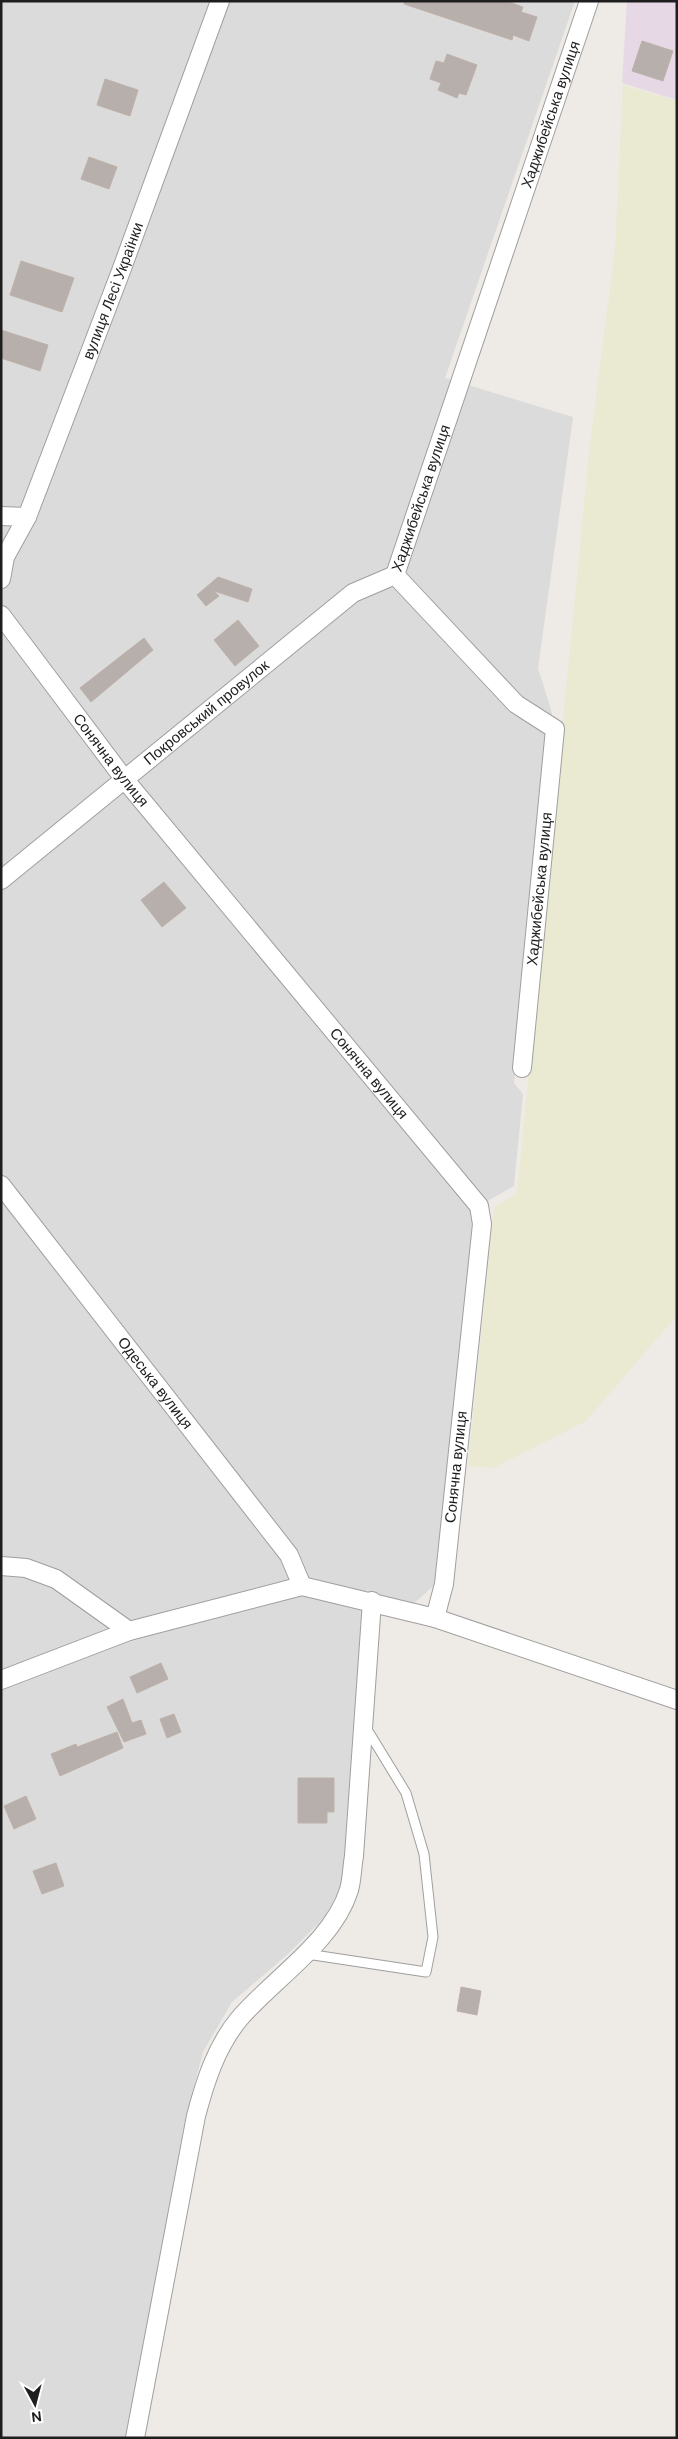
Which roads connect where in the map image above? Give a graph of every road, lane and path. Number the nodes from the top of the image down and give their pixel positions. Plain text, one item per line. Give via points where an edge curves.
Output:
1 (220, 1) edge
2 (590, 1) edge
3 (1, 516) edge
4 (27, 517) junction
5 (395, 575) junction
6 (1, 579) edge
7 (1, 615) edge
8 (124, 780) junction
9 (1, 880) edge
10 (522, 1068) dead end
11 (1, 1186) edge
12 (1, 1566) edge
13 (302, 1586) junction
14 (372, 1601) junction
15 (435, 1618) junction
16 (129, 1631) junction
17 (1, 1680) edge
18 (677, 1700) edge
19 (364, 1723) junction
20 (304, 1953) junction
21 (135, 2438) edge

1 - 4 street, вулиця Лесі Українки
2 - 5 street, Хаджибейська вулиця
3 - 4 street
4 - 6 street, вулиця Лесі Українки via 5,557
5 - 8 street, Покровський провулок via 353,594
5 - 10 street, Хаджибейська вулиця via 516,704 555,729
7 - 8 street, Сонячна вулиця
8 - 9 street, Покровський провулок
8 - 15 street, Сонячна вулиця via 479,1206 482,1224 444,1584
11 - 13 street, Одеська вулиця via 288,1555
12 - 16 street via 26,1568 56,1580
13 - 14 street
13 - 16 street
14 - 15 street
14 - 19 street
15 - 18 street
16 - 17 street
19 - 20 street via 349,1890 338,1914
19 - 20 lane via 406,1793 424,1854 433,1937 426,1972
20 - 21 street via 238,2020 207,2077 196,2116

